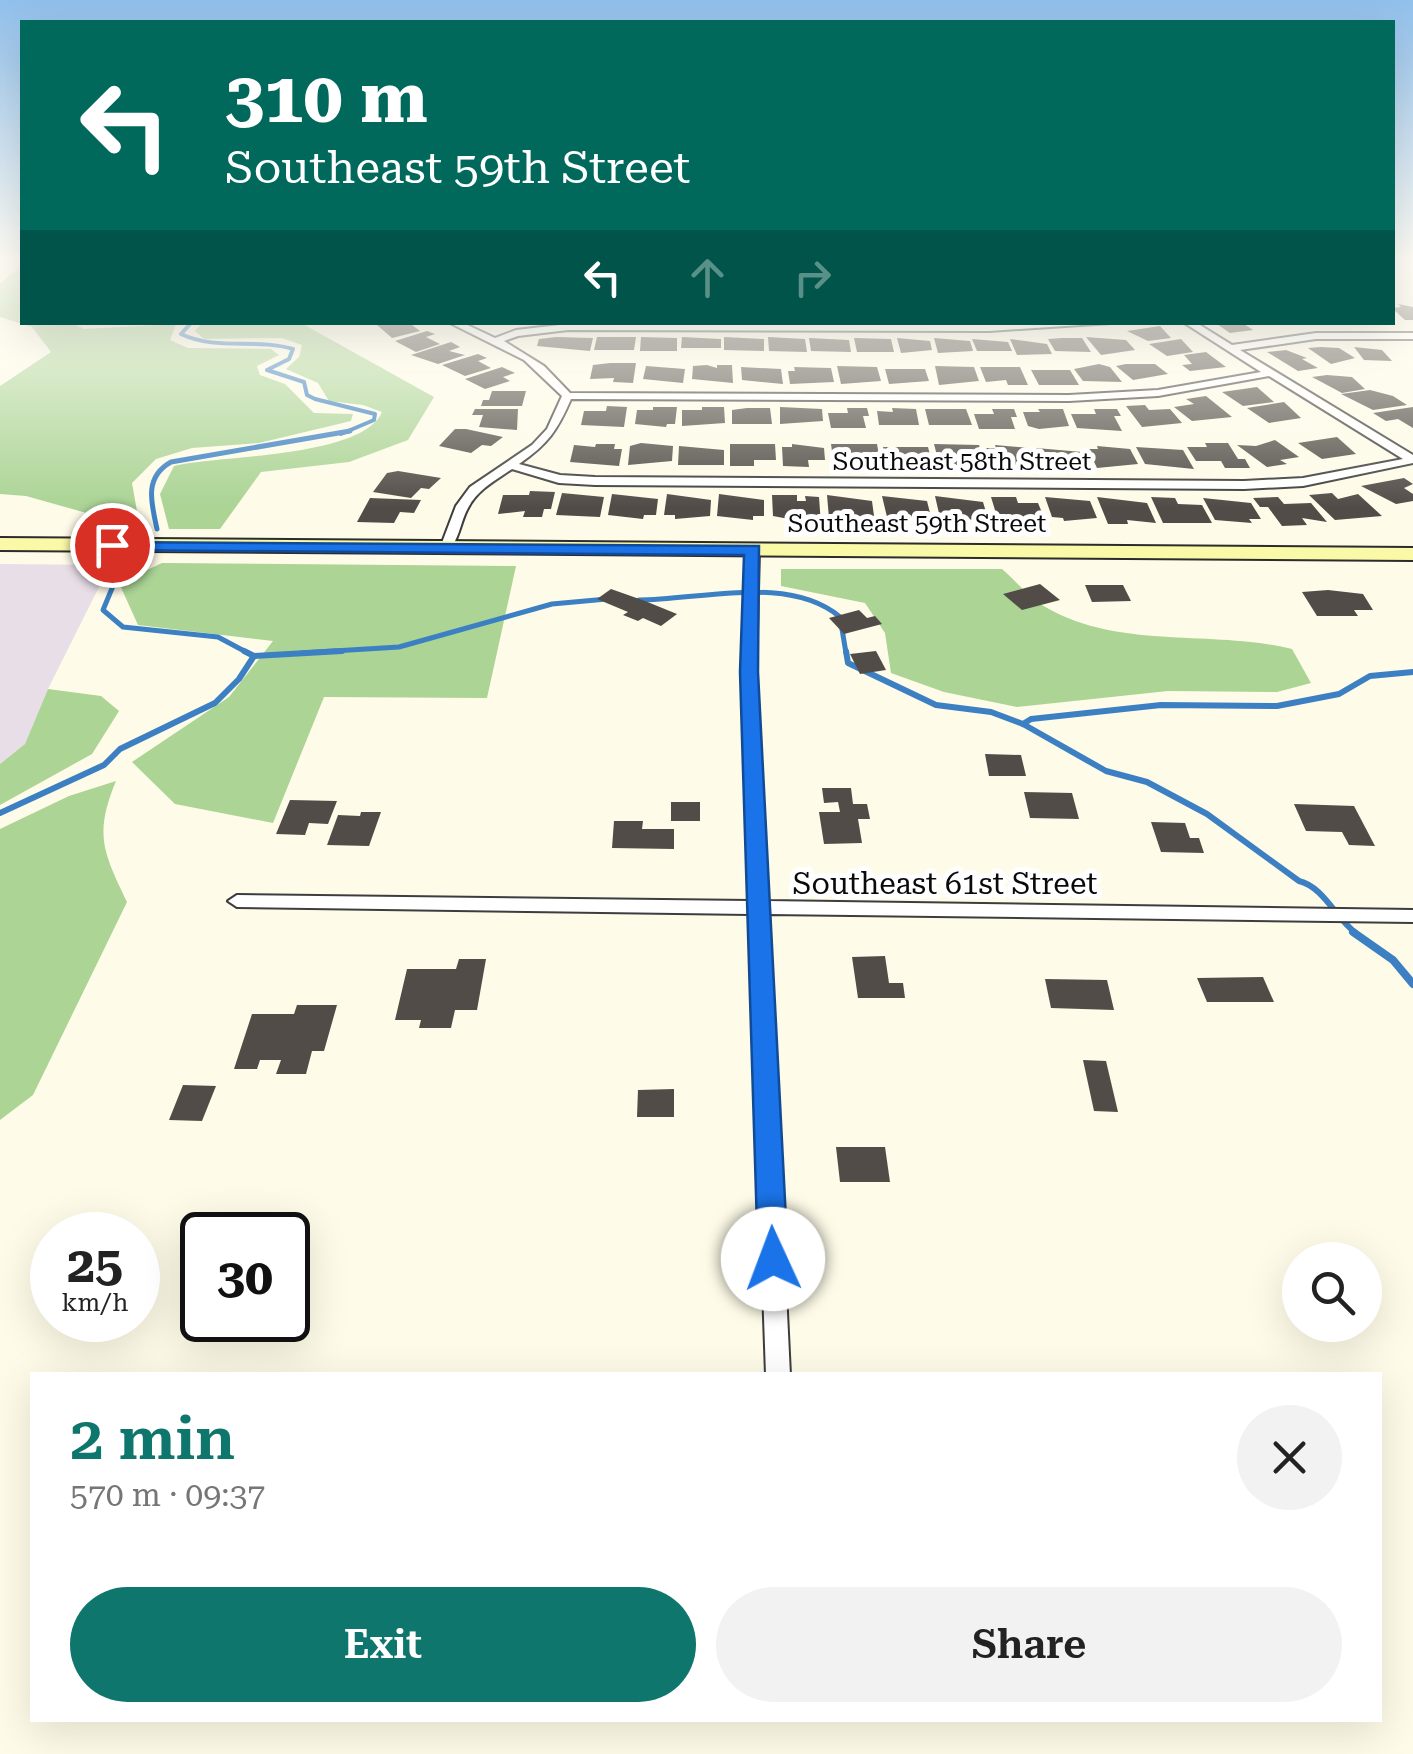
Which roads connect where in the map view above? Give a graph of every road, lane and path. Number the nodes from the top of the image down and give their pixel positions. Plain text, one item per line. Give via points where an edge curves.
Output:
1 (499, 343) edge
2 (1224, 343) edge
3 (1269, 343) edge
4 (1233, 348) junction
5 (1271, 372) junction
6 (567, 396) junction
7 (1413, 460) edge
8 (510, 465) junction
9 (0, 544) edge
10 (446, 548) junction
11 (753, 550) junction
12 (1413, 554) edge
13 (237, 902) dead end
14 (759, 910) junction
15 (1413, 916) edge
16 (778, 1372) edge

1 - 6 street via 550,371
2 - 4 street
3 - 4 street
4 - 5 street
5 - 6 street via 1158,393 1069,398
5 - 7 street
6 - 8 street via 552,430
7 - 8 street, Southeast 58th Street via 1303,482 1244,484 594,481
8 - 10 street via 474,490
9 - 10 main road, Southeast 59th Street
10 - 11 main road, Southeast 59th Street
11 - 12 main road, Southeast 59th Street
11 - 14 street via 749,672
13 - 14 street, Southeast 61st Street
14 - 15 street, Southeast 61st Street
14 - 16 street

